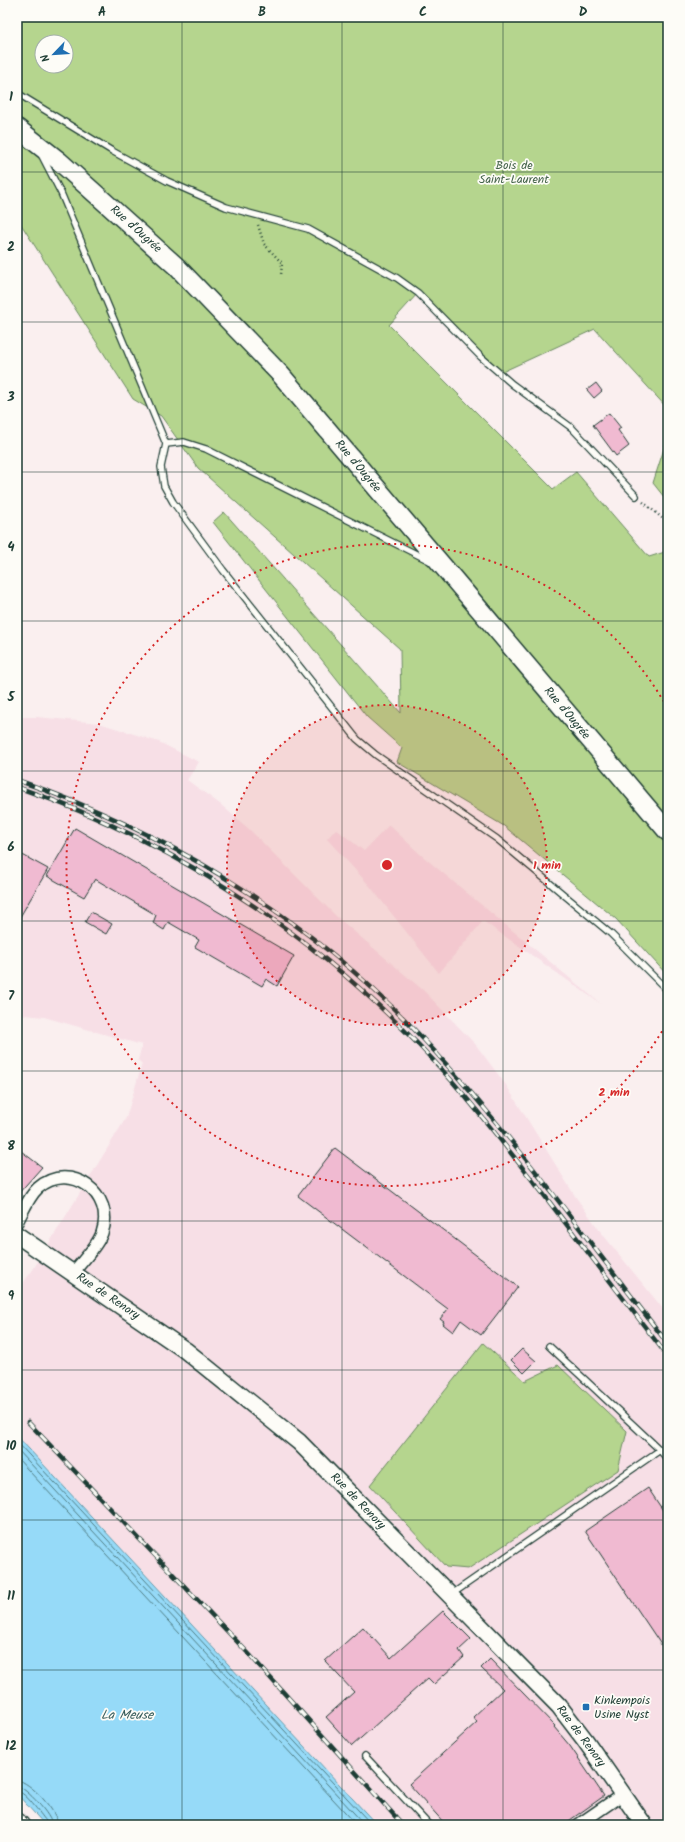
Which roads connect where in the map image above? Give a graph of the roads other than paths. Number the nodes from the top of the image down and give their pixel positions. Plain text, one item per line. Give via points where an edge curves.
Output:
1 (17, 93) edge
2 (17, 128) edge
3 (36, 143) junction
4 (166, 444) junction
5 (636, 496) road end
6 (445, 569) junction
7 (668, 832) edge
8 (668, 991) edge
9 (17, 1222) edge
10 (17, 1235) edge
11 (73, 1273) junction
12 (549, 1346) dead end
13 (660, 1450) junction
14 (668, 1460) edge
15 (450, 1596) junction
16 (365, 1756) dead end
17 (623, 1794) junction
18 (17, 1820) edge
19 (21, 1825) edge
20 (430, 1825) edge
21 (578, 1825) edge
22 (644, 1825) edge

1 - 5 lane via 167,181 226,207 308,229 397,278 418,293 481,357 512,384 572,428
2 - 3 main road, Rue d'Ougrée
3 - 4 lane via 61,193
3 - 6 main road, Rue d'Ougrée via 121,214 176,266 282,375
4 - 6 lane via 184,442 206,449
4 - 8 lane via 161,467 164,486 173,502 357,739 376,755 497,838 611,934
6 - 7 main road, Rue d'Ougrée
9 - 11 street via 37,1189 47,1182 68,1178 78,1180 98,1195 104,1206 102,1234
10 - 11 street, Rue de Renory
11 - 15 street, Rue de Renory via 185,1350 298,1442
12 - 13 lane
13 - 14 lane
13 - 15 lane
15 - 17 street, Rue de Renory via 559,1706
16 - 20 lane
17 - 21 street
17 - 22 street, Rue de Renory
18 - 19 street

